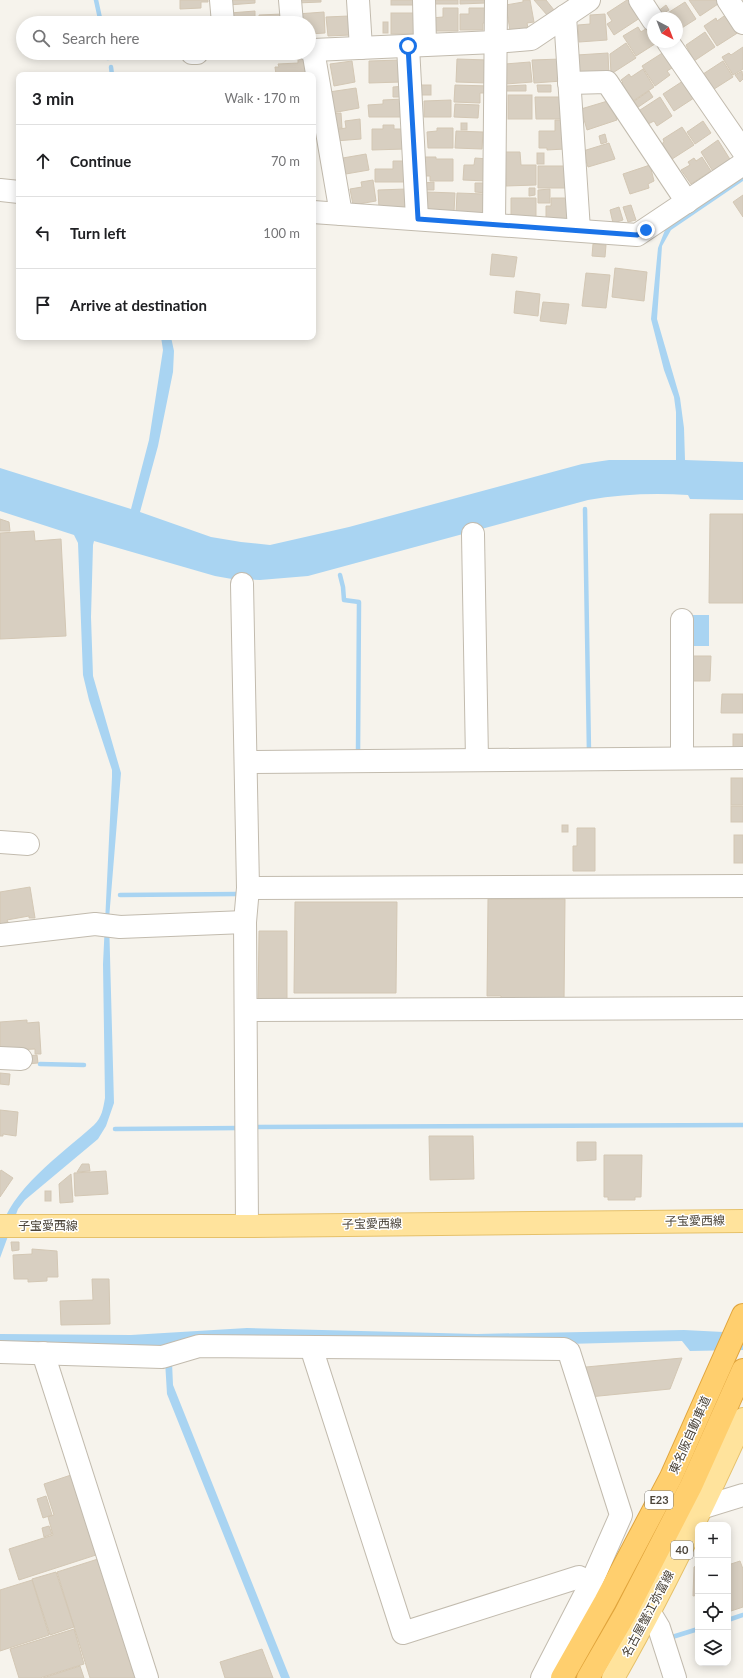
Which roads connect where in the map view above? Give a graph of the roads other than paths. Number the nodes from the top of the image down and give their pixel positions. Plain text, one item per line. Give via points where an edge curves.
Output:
1 (221, 0) edge
2 (290, 0) edge
3 (358, 0) edge
4 (424, 0) edge
5 (496, 0) edge
6 (589, 0) edge
7 (640, 0) edge
8 (728, 0) edge
9 (648, 12) edge
10 (222, 16) edge
11 (291, 16) edge
12 (565, 16) junction
13 (743, 23) edge
14 (495, 42) junction
15 (417, 46) junction
16 (360, 48) junction
17 (672, 48) edge
18 (316, 50) edge
19 (313, 60) edge
20 (315, 72) edge
21 (316, 77) edge
22 (569, 83) junction
23 (743, 151) edge
24 (743, 164) edge
25 (0, 190) edge
26 (16, 192) edge
27 (687, 202) junction
28 (316, 212) edge
29 (341, 214) junction
30 (418, 219) junction
31 (494, 224) junction
32 (579, 230) junction
33 (473, 534) dead end
34 (242, 584) dead end
35 (682, 620) dead end
36 (682, 758) junction
37 (743, 758) edge
38 (477, 760) junction
39 (246, 762) junction
40 (0, 842) edge
41 (28, 844) dead end
42 (743, 886) edge
43 (248, 888) junction
44 (245, 922) junction
45 (0, 935) edge
46 (743, 1008) edge
47 (246, 1010) junction
48 (743, 1221) edge
49 (8, 1226) edge
50 (247, 1226) junction
51 (743, 1315) edge
52 (311, 1347) junction
53 (0, 1352) edge
54 (43, 1353) junction
55 (743, 1370) edge
56 (743, 1419) edge
57 (743, 1495) edge
58 (704, 1507) junction
59 (592, 1583) junction
60 (650, 1613) junction
61 (147, 1678) edge
62 (542, 1678) edge
63 (562, 1678) edge
64 (588, 1678) edge
65 (613, 1678) edge
66 (675, 1678) edge

1 - 10 street
2 - 11 street
3 - 16 street
4 - 15 street
5 - 14 street
6 - 12 street
7 - 9 street
8 - 13 street
12 - 14 street via 531,39
12 - 22 street
14 - 15 street
14 - 31 street
15 - 16 street
15 - 30 street
16 - 18 street
17 - 23 street
19 - 20 street
21 - 29 street
22 - 27 street via 607,82
22 - 32 street
24 - 27 street
25 - 26 street
27 - 32 street via 637,235
28 - 29 street
29 - 30 street
30 - 31 street
31 - 32 street
33 - 38 street
34 - 39 street
35 - 36 street
36 - 37 street
36 - 38 street
38 - 39 street
39 - 43 street
40 - 41 street
42 - 43 street
43 - 44 street
44 - 45 street via 106,926
44 - 47 street
46 - 47 street
47 - 50 street
48 - 50 main road, 子宝愛西線
49 - 50 main road, 子宝愛西線
51 - 63 highway, 東名阪自動車道 / E23 via 671,1477
52 - 54 street via 199,1346 162,1357
52 - 59 street via 404,1633 579,1577
52 - 59 street via 564,1349 569,1352 622,1515
53 - 54 street
54 - 61 street
55 - 64 highway, 東名阪自動車道 / E23 via 691,1486 625,1614
56 - 58 main road, 名古屋蟹江弥富線 / 40
57 - 58 street
58 - 60 main road, 名古屋蟹江弥富線 / 40
59 - 62 street
60 - 65 main road, 名古屋蟹江弥富線 / 40
60 - 66 street via 659,1628

